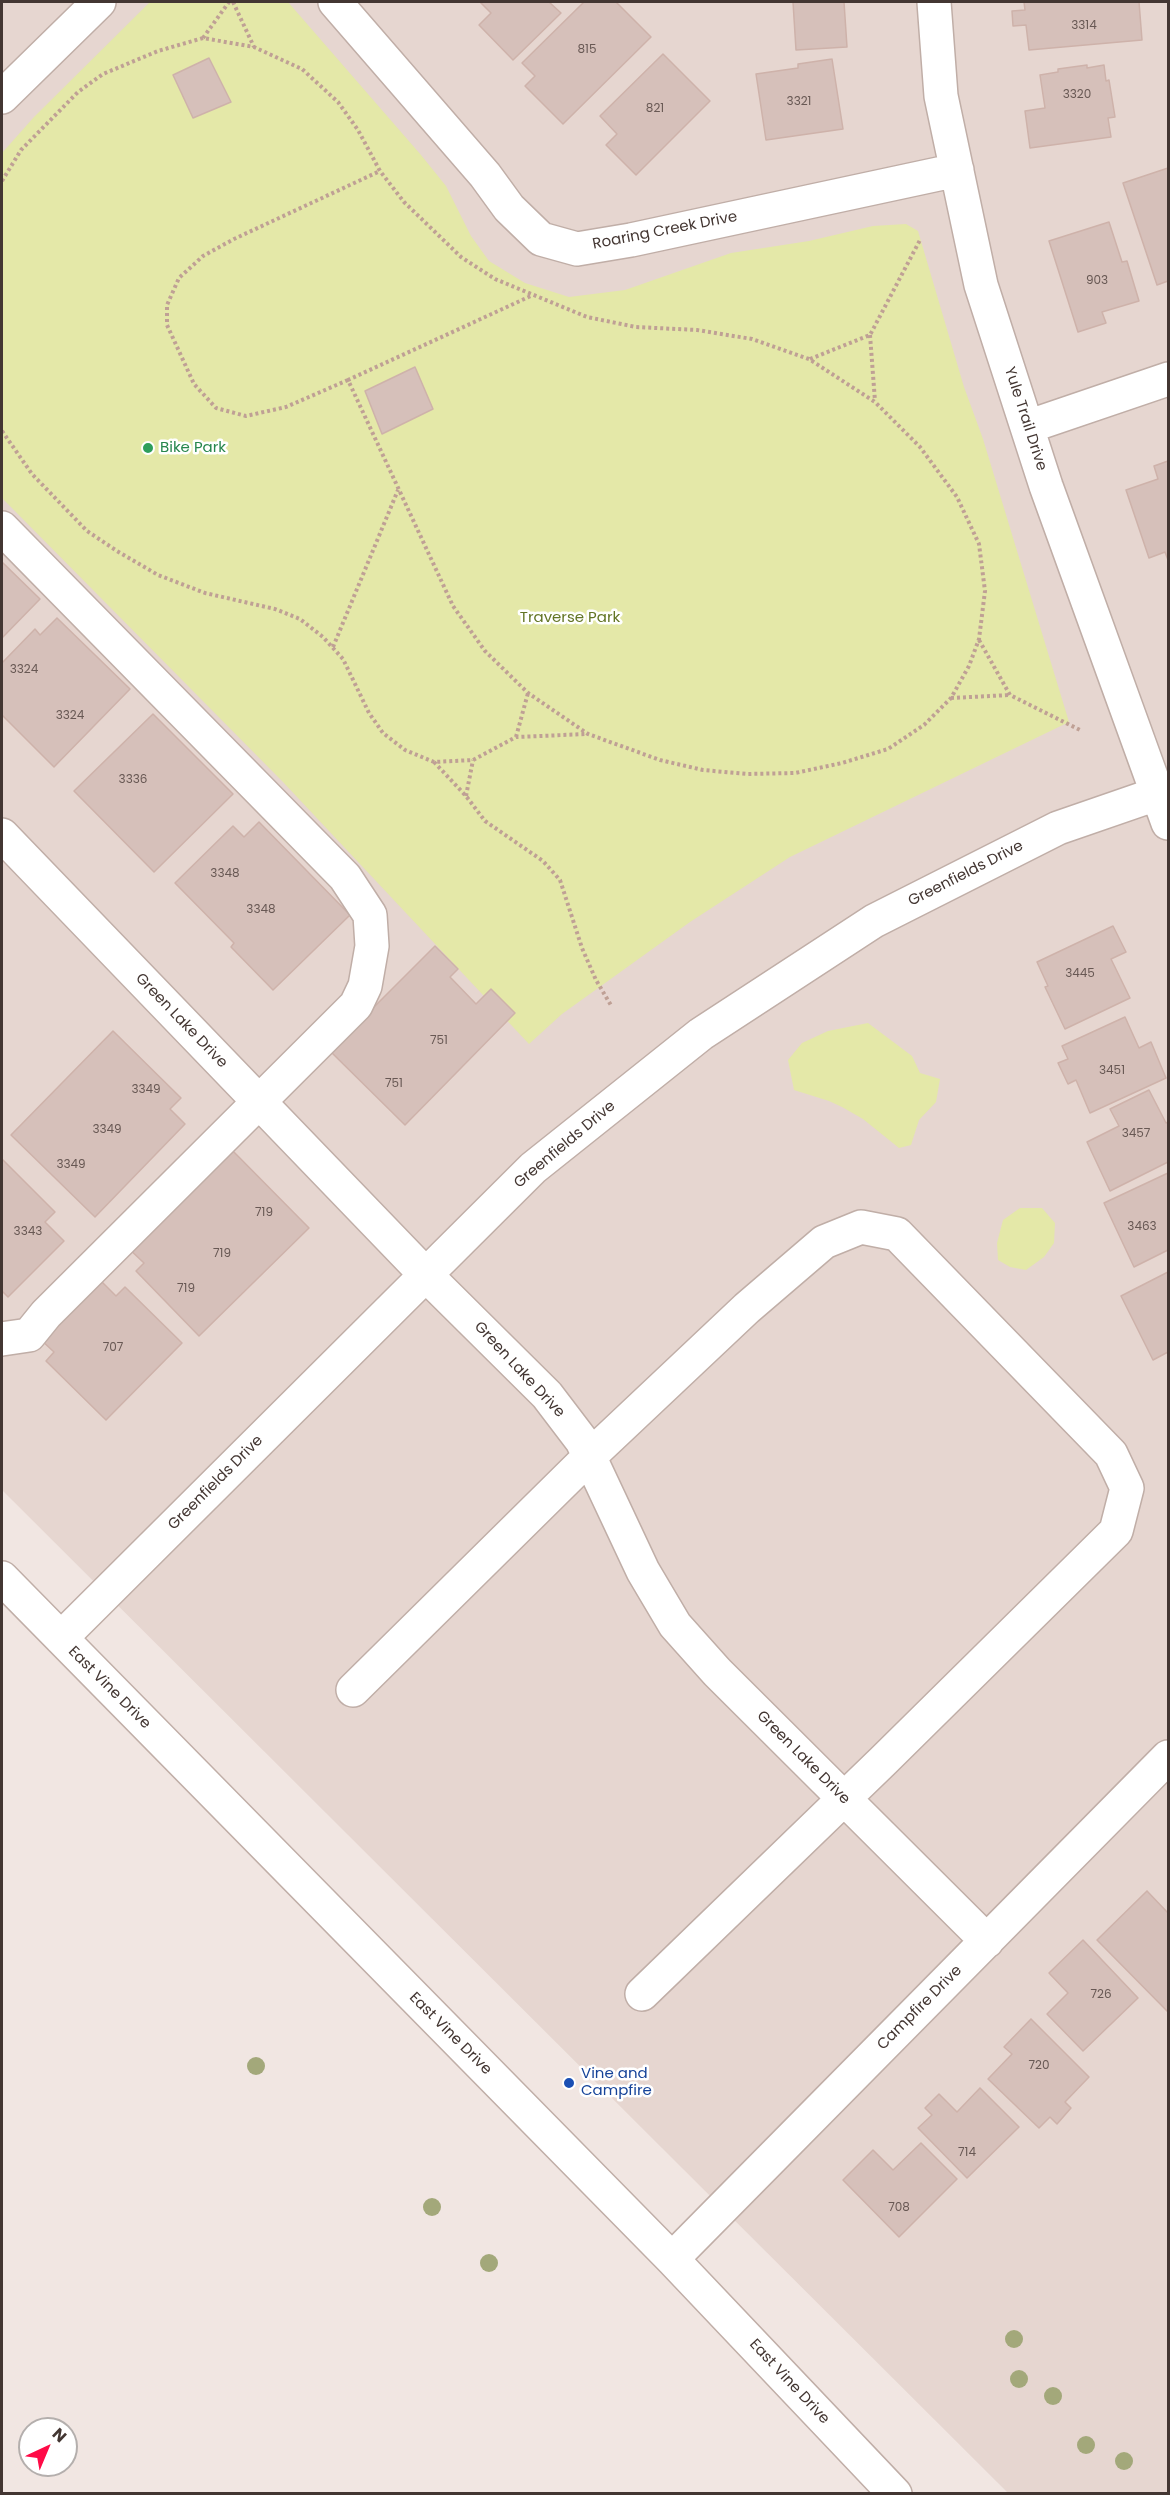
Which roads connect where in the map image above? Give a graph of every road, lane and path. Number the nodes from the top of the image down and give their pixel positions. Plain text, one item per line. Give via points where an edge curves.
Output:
1 (99, 2) edge
2 (231, 2) edge
3 (335, 2) edge
4 (934, 2) edge
5 (203, 38) junction
6 (254, 47) junction
7 (2, 97) edge
8 (957, 170) junction
9 (380, 171) junction
10 (2, 181) edge
11 (920, 240) dead end
12 (532, 296) junction
13 (870, 335) junction
14 (809, 359) junction
15 (1168, 378) edge
16 (348, 380) junction
17 (875, 402) junction
18 (1027, 427) junction
19 (2, 431) edge
20 (398, 490) junction
21 (2, 528) edge
22 (979, 639) junction
23 (333, 647) junction
24 (528, 693) junction
25 (1010, 695) junction
26 (951, 698) junction
27 (1082, 731) dead end
28 (588, 734) junction
29 (516, 737) junction
30 (473, 760) junction
31 (434, 762) junction
32 (1163, 791) edge
33 (466, 796) junction
34 (1168, 824) edge
35 (2, 835) edge
36 (612, 1007) dead end
37 (259, 1102) junction
38 (426, 1275) junction
39 (2, 1339) edge
40 (590, 1456) junction
41 (2, 1578) edge
42 (61, 1638) junction
43 (353, 1689) dead end
44 (1168, 1757) edge
45 (845, 1799) junction
46 (987, 1941) junction
47 (642, 1994) dead end
48 (672, 2259) junction
49 (895, 2493) edge

1 - 7 street
2 - 5 path
2 - 6 path
3 - 8 street, Roaring Creek Drive via 509,208 541,239 577,249
4 - 8 street, Yule Trail Drive via 941,96
5 - 6 path
5 - 10 path via 158,51 103,74 78,92 21,150
6 - 9 path via 302,69 338,102
8 - 18 street, Yule Trail Drive via 981,285
9 - 12 path via 404,202 461,257
9 - 16 path via 203,256 179,278 167,305 167,325 194,384 216,408 246,416 286,407
11 - 13 path
12 - 14 path via 587,317 636,327 697,330 752,339
12 - 16 path
13 - 14 path
13 - 17 path
14 - 17 path
15 - 18 street
16 - 20 path
17 - 22 path via 920,447 957,496 979,544 985,591
18 - 32 street, Yule Trail Drive
19 - 23 path via 32,474 87,531 117,551 167,579 300,619
20 - 23 path
20 - 24 path via 453,606 485,651
21 - 37 street via 345,877 370,915 372,946 365,986 356,1005
22 - 25 path
22 - 26 path
23 - 31 path via 383,733 405,750
24 - 28 path
24 - 29 path
25 - 26 path
25 - 27 path
26 - 28 path via 924,725 888,749 795,773 703,770 660,760
28 - 29 path
29 - 30 path
30 - 31 path
30 - 33 path
31 - 33 path
32 - 34 street, Yule Trail Drive
32 - 38 street, Greenfields Drive via 1058,828 874,921 701,1034 533,1168
33 - 36 path via 485,821 543,861 560,880 582,948
35 - 37 street, Green Lake Drive
37 - 38 street, Green Lake Drive
37 - 39 street via 28,1335
38 - 40 street, Green Lake Drive via 547,1395
38 - 42 street, Greenfields Drive
40 - 43 street
40 - 45 street, Green Lake Drive via 643,1571 675,1624 717,1672
40 - 45 street via 747,1308 824,1242 861,1227 897,1234 1111,1454 1126,1488 1116,1531
41 - 42 street, East Vine Drive
42 - 48 street, East Vine Drive
44 - 46 street, Campfire Drive
45 - 46 street, Green Lake Drive
45 - 47 street
46 - 48 street, Campfire Drive
48 - 49 street, East Vine Drive

